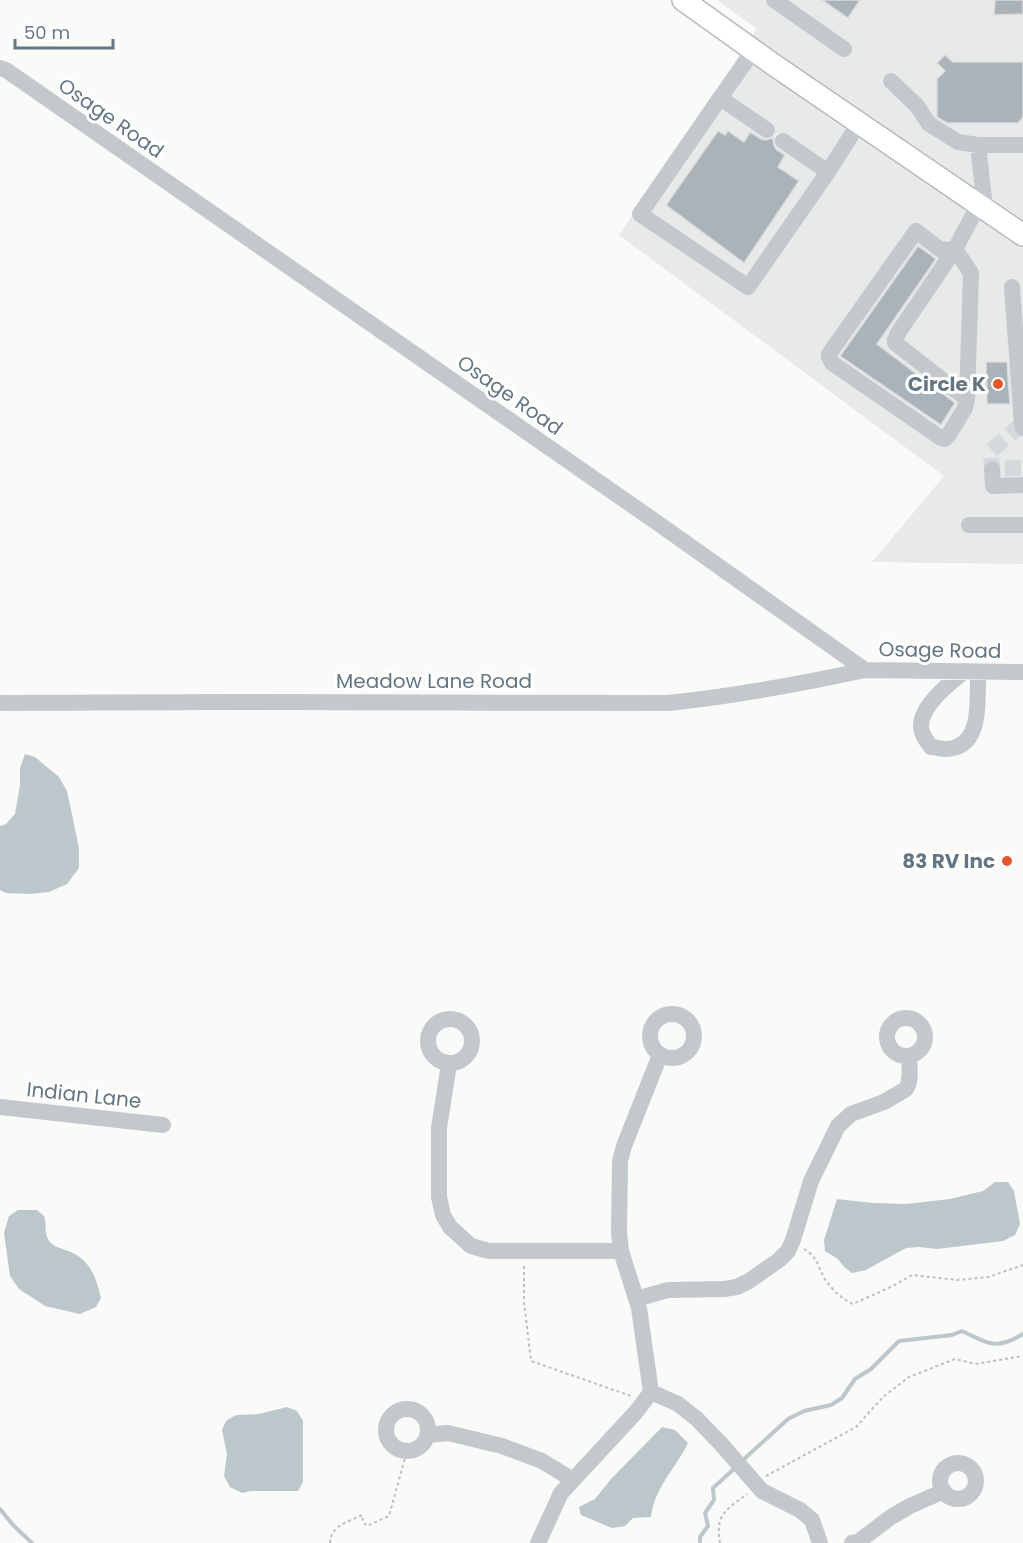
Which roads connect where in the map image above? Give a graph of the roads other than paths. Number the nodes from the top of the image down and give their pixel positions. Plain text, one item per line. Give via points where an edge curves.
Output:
1 (774, 0) edge
2 (694, 3) edge
3 (793, 8) edge
4 (844, 49) dead end
5 (754, 50) junction
6 (0, 68) edge
7 (891, 81) dead end
8 (720, 98) junction
9 (859, 123) junction
10 (767, 130) dead end
11 (783, 141) dead end
12 (978, 146) junction
13 (1023, 146) edge
14 (828, 172) junction
15 (982, 206) junction
16 (1019, 230) edge
17 (955, 249) junction
18 (1012, 287) dead end
19 (968, 399) junction
20 (1023, 428) edge
21 (992, 469) dead end
22 (1023, 485) edge
23 (969, 525) dead end
24 (1023, 525) edge
25 (866, 670) junction
26 (1023, 672) edge
27 (0, 703) edge
28 (660, 1054) dead end
29 (909, 1056) dead end
30 (449, 1064) dead end
31 (0, 1107) edge
32 (163, 1125) dead end
33 (621, 1251) junction
34 (636, 1299) junction
35 (648, 1397) junction
36 (428, 1435) junction
37 (573, 1480) junction
38 (944, 1491) dead end
39 (538, 1543) edge
40 (820, 1543) edge
41 (852, 1543) edge

1 - 3 street
2 - 5 main road
3 - 4 street
5 - 8 street
5 - 9 main road
6 - 25 street, Osage Road
7 - 12 street via 929,124 958,142
8 - 10 street
8 - 14 street via 640,214 748,287
9 - 14 street
9 - 15 main road
11 - 14 street
12 - 13 street
12 - 15 street
15 - 16 main road
15 - 17 street
17 - 19 street via 971,273
17 - 19 street via 894,340
17 - 19 street via 941,250 916,231 829,357 832,363 944,439
18 - 20 street
21 - 22 street via 993,486
23 - 24 street
25 - 26 street, Osage Road
25 - 27 street, Meadow Lane Road via 801,684 669,703
28 - 33 street via 620,1161
29 - 34 street via 906,1089 851,1114 838,1126 811,1181 792,1242 779,1260 737,1287 668,1290
30 - 33 street via 439,1128 439,1197 442,1215 450,1227 471,1246 489,1251
31 - 32 street, Indian Lane
33 - 34 street
34 - 35 street
35 - 37 street
35 - 40 street, bridge via 678,1404 697,1419 757,1488 801,1510 812,1520
36 - 36 street via 427,1421 417,1410 403,1408 387,1421 386,1435 400,1450 420,1447
36 - 37 street via 448,1433 502,1446 542,1461
37 - 39 street via 561,1493
38 - 41 street via 910,1506

